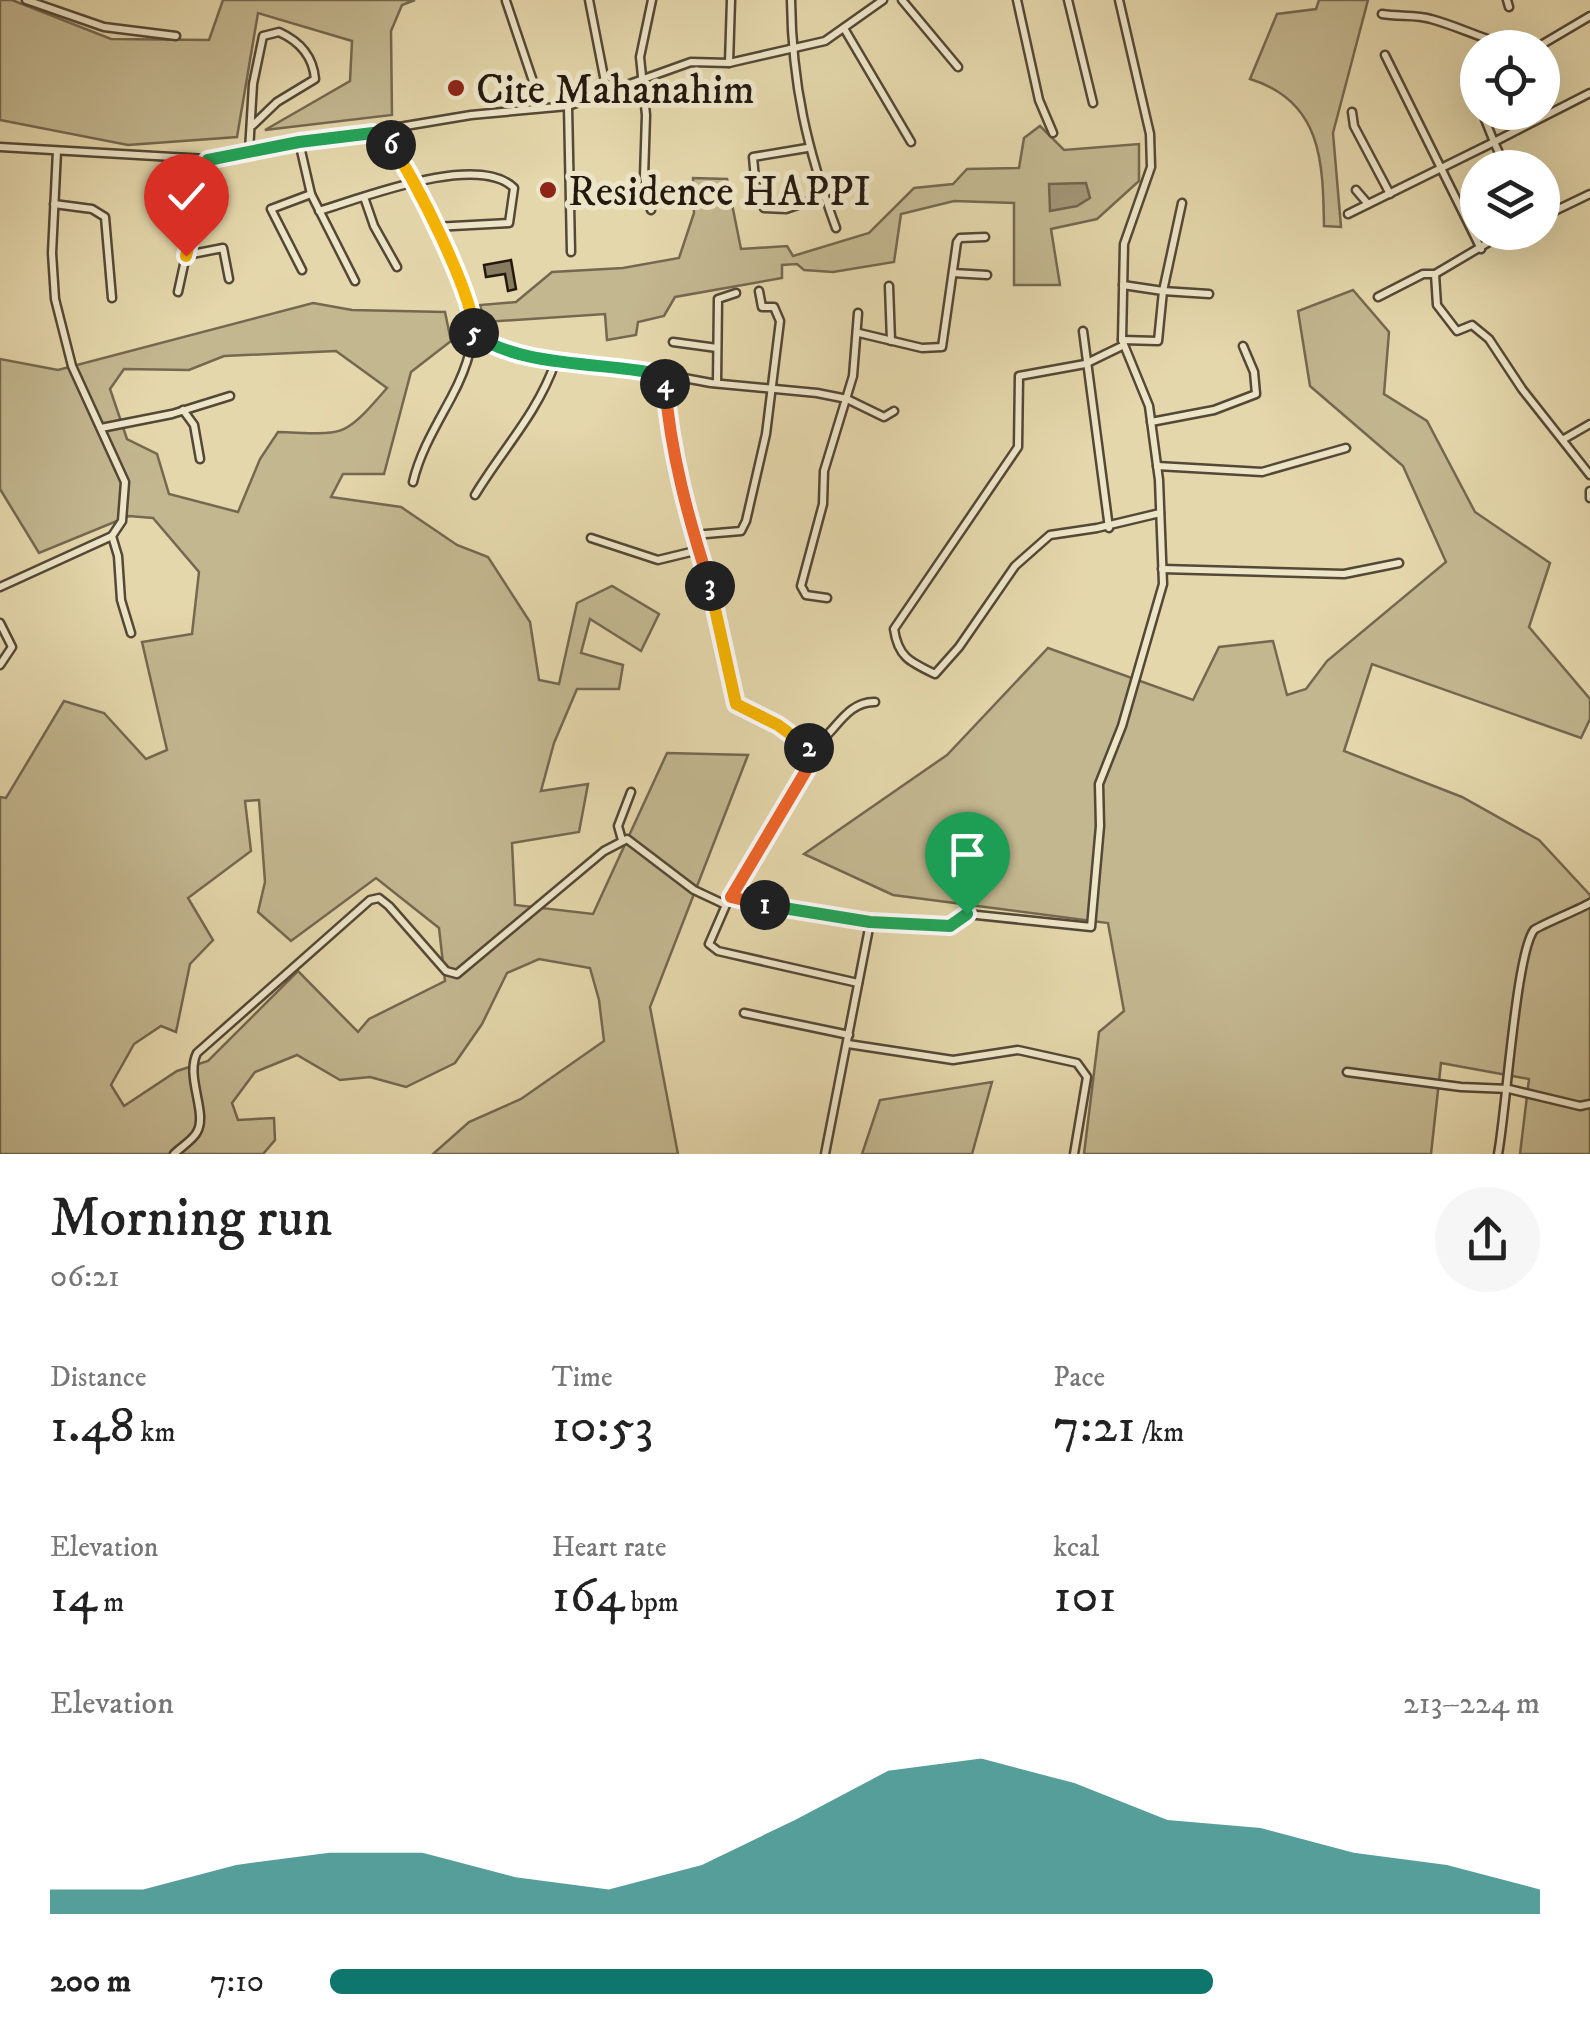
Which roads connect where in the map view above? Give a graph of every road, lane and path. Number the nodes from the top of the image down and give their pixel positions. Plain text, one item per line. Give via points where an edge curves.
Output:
1 (26, 0) edge
2 (590, 0) edge
3 (652, 0) edge
4 (731, 0) edge
5 (791, 0) edge
6 (883, 0) edge
7 (902, 0) edge
8 (1018, 0) edge
9 (1068, 0) edge
10 (1120, 0) edge
11 (506, 1) edge
12 (1382, 14) dead end
13 (1590, 16) edge
14 (844, 30) junction
15 (1460, 30) edge
16 (1560, 34) edge
17 (176, 36) dead end
18 (792, 49) junction
19 (1385, 54) dead end
20 (729, 62) junction
21 (958, 67) dead end
22 (641, 81) junction
23 (608, 92) junction
24 (1590, 94) edge
25 (1093, 103) dead end
26 (542, 106) junction
27 (568, 106) junction
28 (1352, 112) dead end
29 (253, 125) junction
30 (1489, 130) edge
31 (373, 133) junction
32 (1054, 133) dead end
33 (299, 142) junction
34 (911, 142) dead end
35 (1494, 142) junction
36 (0, 148) edge
37 (807, 148) junction
38 (1498, 150) edge
39 (56, 151) junction
40 (249, 152) junction
41 (208, 160) junction
42 (1440, 170) junction
43 (412, 184) junction
44 (1356, 190) dead end
45 (310, 194) junction
46 (1390, 194) junction
47 (1590, 194) edge
48 (824, 196) junction
49 (364, 198) junction
50 (54, 204) junction
51 (1182, 204) dead end
52 (1368, 204) junction
53 (1460, 208) edge
54 (1560, 208) edge
55 (650, 210) dead end
56 (319, 211) junction
57 (1348, 214) dead end
58 (434, 227) junction
59 (836, 228) dead end
60 (986, 237) dead end
61 (1477, 250) edge
62 (571, 252) dead end
63 (186, 256) junction
64 (397, 266) dead end
65 (302, 270) dead end
66 (952, 273) junction
67 (1435, 274) junction
68 (987, 276) dead end
69 (229, 279) dead end
70 (356, 281) dead end
71 (1123, 284) junction
72 (889, 286) dead end
73 (1163, 291) junction
74 (178, 292) dead end
75 (758, 292) dead end
76 (736, 293) dead end
77 (1209, 294) dead end
78 (1378, 297) dead end
79 (112, 298) dead end
80 (858, 313) dead end
81 (1083, 331) dead end
82 (859, 333) junction
83 (474, 335) junction
84 (891, 341) junction
85 (673, 342) dead end
86 (1121, 344) junction
87 (1243, 346) dead end
88 (718, 348) junction
89 (555, 363) junction
90 (1086, 364) junction
91 (664, 375) junction
92 (716, 384) junction
93 (773, 388) junction
94 (230, 396) dead end
95 (848, 398) junction
96 (183, 410) junction
97 (894, 410) dead end
98 (1151, 422) junction
99 (1590, 424) edge
100 (101, 428) junction
101 (1564, 439) junction
102 (1346, 448) dead end
103 (200, 459) dead end
104 (1157, 466) junction
105 (1590, 475) edge
106 (413, 482) dead end
107 (475, 495) dead end
108 (1160, 512) junction
109 (1109, 527) junction
110 (694, 535) junction
111 (112, 536) junction
112 (592, 538) dead end
113 (698, 550) junction
114 (1399, 563) dead end
115 (1161, 569) junction
116 (0, 587) edge
117 (827, 598) dead end
118 (0, 623) edge
119 (132, 633) dead end
120 (0, 665) edge
121 (875, 702) dead end
122 (810, 749) junction
123 (631, 792) dead end
124 (622, 840) junction
125 (728, 901) junction
126 (1590, 903) edge
127 (870, 922) junction
128 (858, 983) junction
129 (744, 1013) dead end
130 (849, 1040) junction
131 (1347, 1072) dead end
132 (1509, 1089) junction
133 (1590, 1104) edge
134 (174, 1154) edge
135 (825, 1154) edge
136 (1074, 1154) edge
137 (1498, 1154) edge

1 - 17 street via 104,26
2 - 23 street
3 - 22 street
4 - 20 street
5 - 18 street
6 - 14 street
7 - 21 street
8 - 32 street via 1039,100
9 - 25 street
10 - 71 street via 1150,134 1151,167 1124,244
11 - 26 street
12 - 15 street via 1426,17
13 - 16 street
14 - 18 street
14 - 34 street
18 - 20 street
18 - 37 street
19 - 42 street
20 - 22 street via 691,62
22 - 23 street
22 - 55 street
23 - 27 street
24 - 35 street
26 - 27 street
26 - 31 street
27 - 62 street
28 - 46 street
29 - 29 street via 315,79 306,53 279,32 263,36
29 - 40 street
30 - 35 street
31 - 33 street
31 - 43 street via 394,148
33 - 40 street
33 - 45 street
35 - 38 street
35 - 42 street
36 - 39 street
37 - 48 street
37 - 48 street via 753,157 759,198 774,210
39 - 41 street
39 - 50 street
40 - 41 street
41 - 63 street
42 - 46 street
42 - 53 street
43 - 49 street
43 - 58 street
43 - 58 street via 472,173 514,188 509,223
44 - 52 street
45 - 56 street
45 - 65 street via 272,209
46 - 52 street
47 - 54 street
48 - 59 street
49 - 56 street
49 - 64 street
50 - 79 street via 106,217
50 - 100 street via 58,324
51 - 73 street
52 - 57 street
56 - 70 street
58 - 83 street via 470,300
60 - 66 street via 958,239
61 - 67 street
63 - 69 street via 223,248
63 - 74 street
66 - 68 street
66 - 84 street via 942,348
67 - 78 street
67 - 101 street via 1437,305 1457,331 1472,325 1489,339
71 - 73 street
71 - 86 street
72 - 84 street
73 - 77 street
73 - 86 street via 1158,342
75 - 93 street via 762,307 774,307 780,320
76 - 88 street via 718,299
80 - 82 street
81 - 90 street
82 - 84 street
82 - 95 street
83 - 89 street
83 - 106 street via 467,366
85 - 88 street
86 - 90 street
86 - 98 street
87 - 98 street via 1256,394
88 - 92 street
89 - 91 street
89 - 107 street via 525,427
90 - 109 street
90 - 109 street via 1019,376 1018,447 894,629 897,648 935,674 1015,566 1050,535
91 - 92 street
91 - 110 street
92 - 93 street
93 - 95 street
93 - 110 street via 743,530
94 - 96 street
95 - 97 street via 881,416
95 - 117 street via 824,471 802,586 806,595
96 - 100 street
96 - 103 street via 194,425
98 - 104 street
99 - 101 street
100 - 111 street via 127,494
101 - 105 street
102 - 104 street via 1262,472
104 - 108 street
108 - 109 street
108 - 115 street
110 - 113 street
111 - 116 street
111 - 119 street via 120,600
112 - 113 street via 658,560
113 - 122 street via 736,704
114 - 115 street via 1344,574
115 - 127 street via 1122,726 1099,784 1091,927 967,914 950,926
118 - 120 street via 12,647
121 - 122 street via 859,704
122 - 125 street via 810,764
123 - 124 street via 618,826
124 - 125 street via 694,890
124 - 134 street via 458,974 446,972 380,898 370,900 196,1053 192,1073 200,1121
125 - 127 street
125 - 128 street via 711,948
126 - 132 street via 1532,934
127 - 128 street
128 - 130 street
129 - 130 street
130 - 135 street
130 - 136 street via 953,1060 1018,1050 1077,1063 1087,1077
131 - 132 street
132 - 133 street
132 - 137 street

